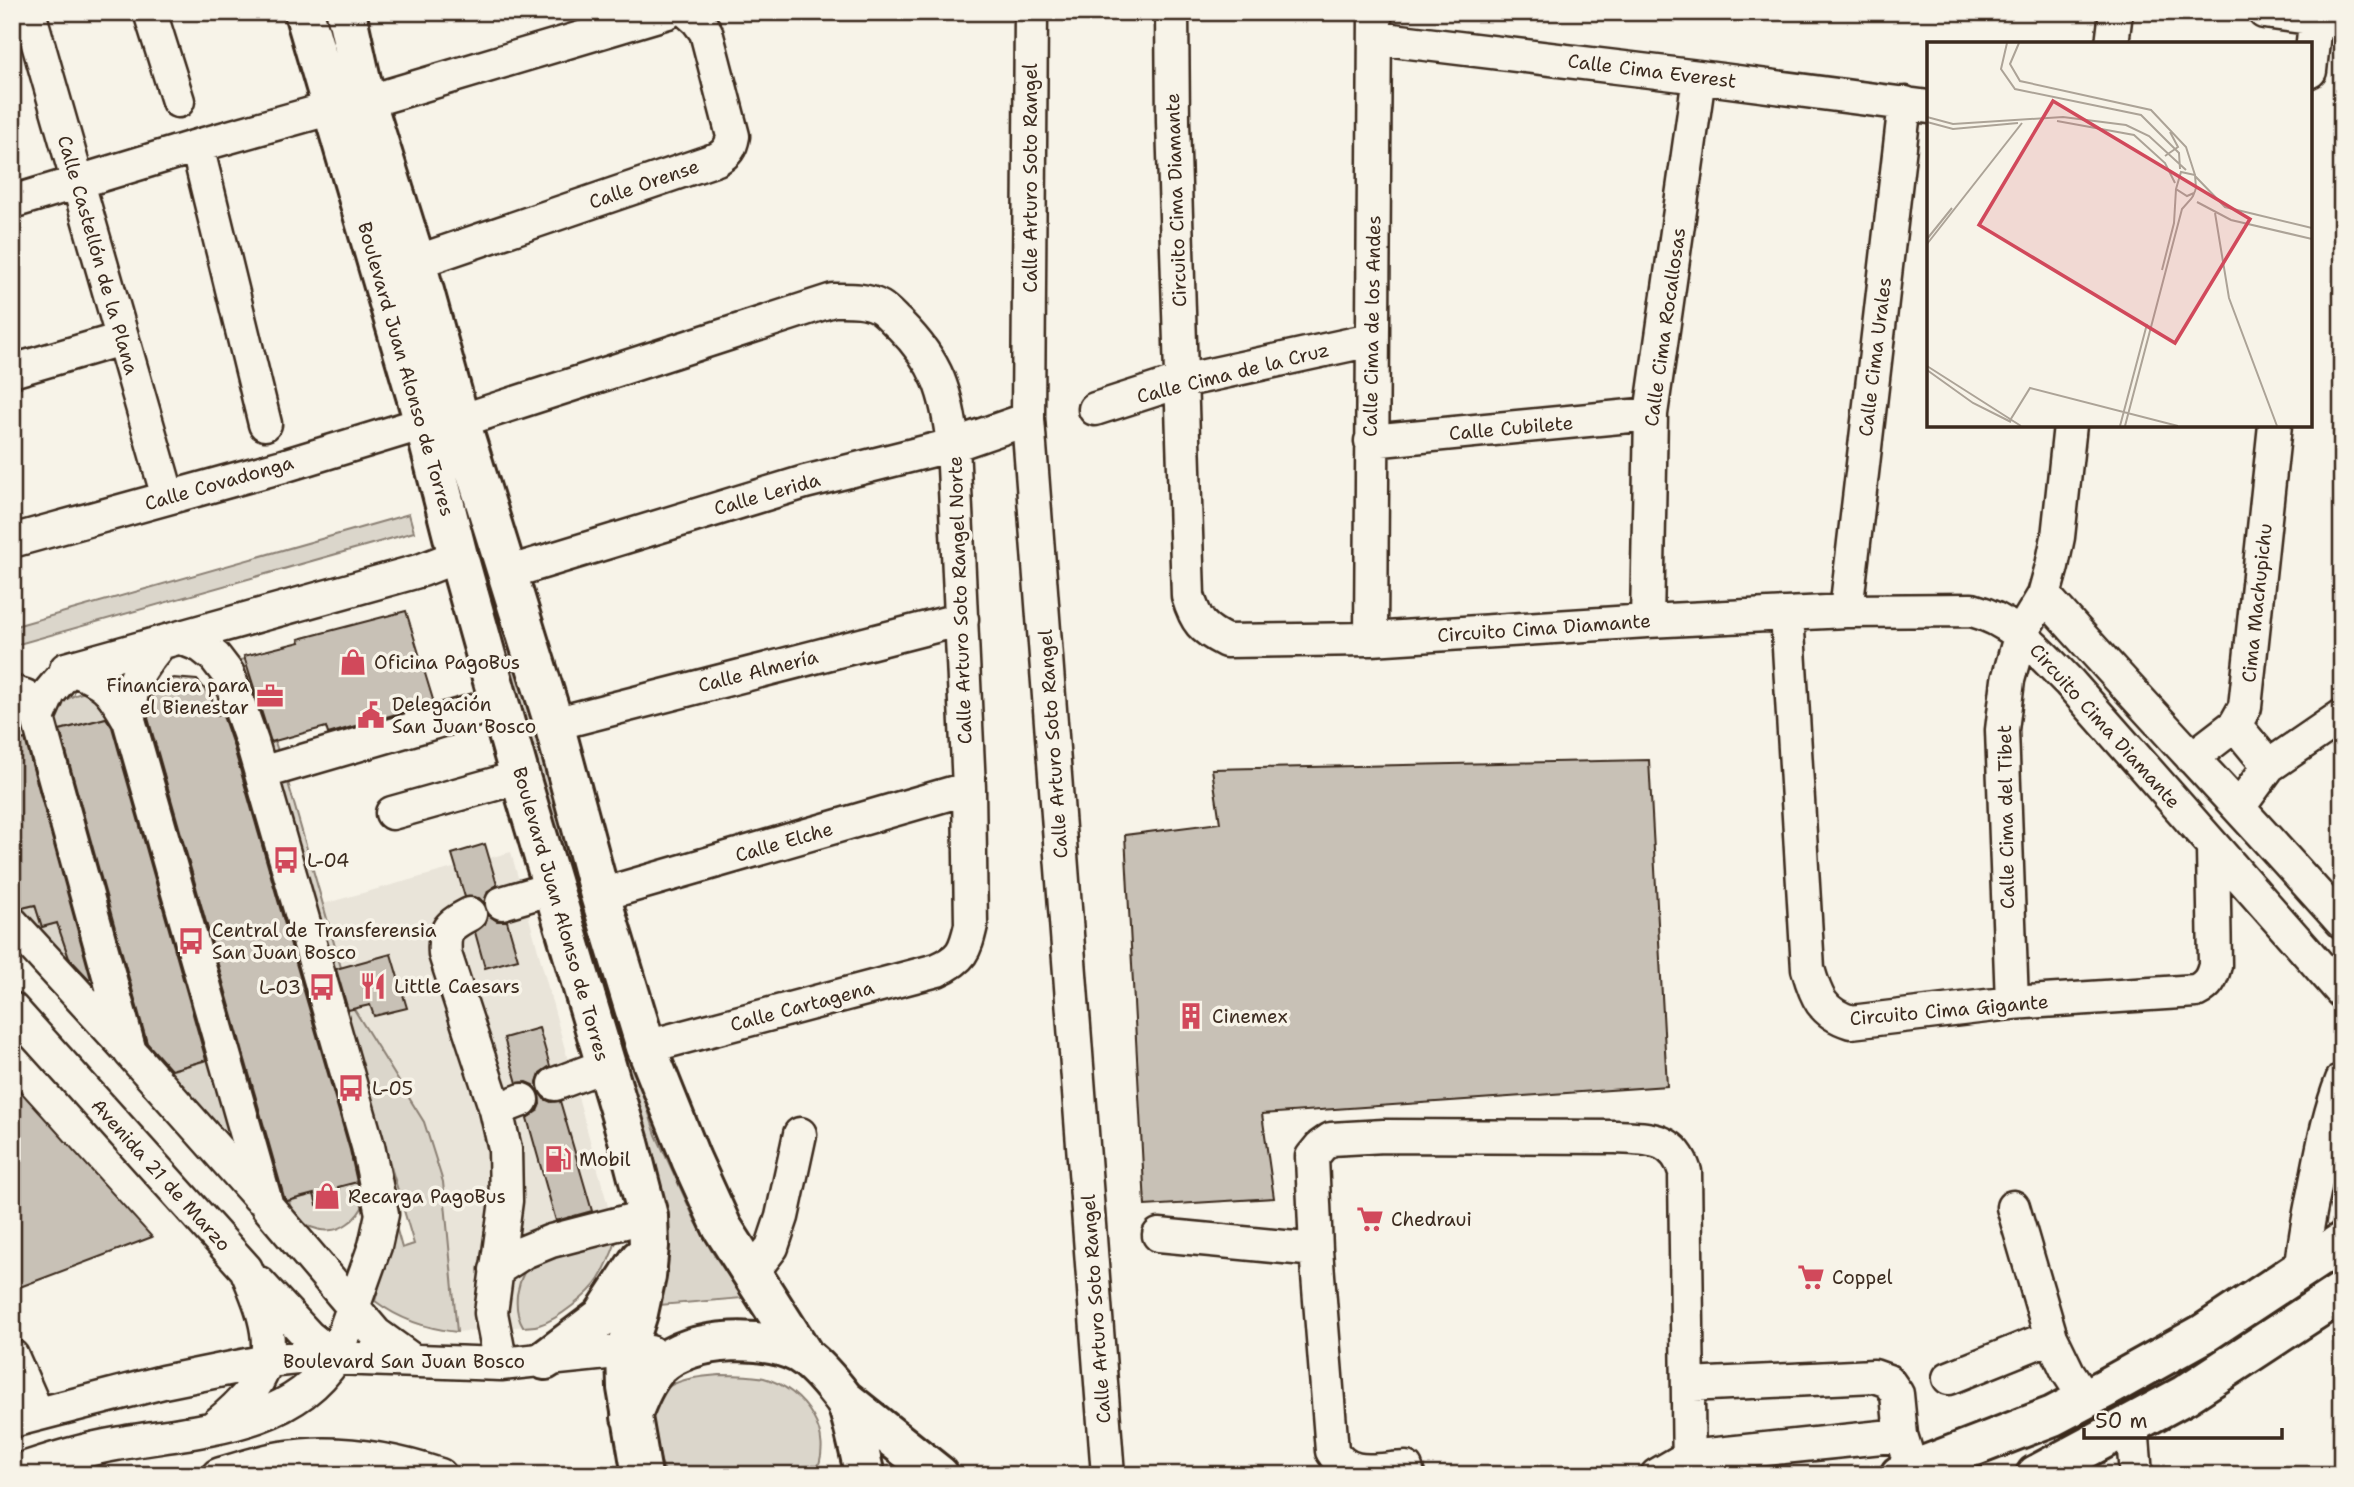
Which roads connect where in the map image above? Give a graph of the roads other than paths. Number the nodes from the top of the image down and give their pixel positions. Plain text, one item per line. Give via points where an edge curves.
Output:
1 (29, 12) edge
2 (150, 12) edge
3 (304, 12) edge
4 (346, 12) edge
5 (668, 12) edge
6 (688, 12) edge
7 (1031, 12) edge
8 (1172, 12) edge
9 (2116, 12) edge
10 (2264, 12) edge
11 (12, 17) edge
12 (2324, 18) edge
13 (1375, 25) edge
14 (2112, 42) edge
15 (2312, 63) edge
16 (1699, 76) junction
17 (178, 101) dead end
18 (349, 105) junction
19 (1917, 105) edge
20 (197, 146) junction
21 (78, 183) junction
22 (12, 202) edge
23 (416, 262) junction
24 (833, 300) joint
25 (121, 339) junction
26 (1371, 340) junction
27 (12, 372) edge
28 (1182, 381) junction
29 (1095, 409) dead end
30 (1651, 414) junction
31 (1028, 419) junction
32 (442, 422) junction
33 (265, 424) dead end
34 (2070, 427) edge
35 (2275, 427) edge
36 (1371, 441) junction
37 (953, 445) junction
38 (168, 497) junction
39 (12, 541) edge
40 (458, 556) junction
41 (507, 573) junction
42 (2044, 596) junction
43 (1846, 611) junction
44 (272, 612) junction
45 (1787, 614) junction
46 (962, 619) junction
47 (1647, 621) junction
48 (2021, 633) junction
49 (1371, 639) junction
50 (170, 641) junction
51 (70, 668) junction
52 (228, 674) junction
53 (12, 682) edge
54 (12, 692) edge
55 (501, 704) junction
56 (2342, 716) edge
57 (38, 718) junction
58 (129, 720) junction
59 (554, 724) junction
60 (2235, 725) junction
61 (2192, 758) junction
62 (2269, 766) junction
63 (261, 773) junction
64 (520, 777) junction
65 (969, 788) junction
66 (2239, 807) junction
67 (392, 813) dead end
68 (2213, 847) junction
69 (553, 888) junction
70 (600, 895) junction
71 (502, 903) dead end
72 (470, 914) dead end
73 (2342, 922) edge
74 (12, 923) edge
75 (956, 961) joint
76 (2342, 992) edge
77 (2012, 1003) junction
78 (17, 1020) edge
79 (646, 1047) junction
80 (130, 1052) junction
81 (606, 1066) junction
82 (2342, 1080) edge
83 (555, 1084) dead end
84 (800, 1134) dead end
85 (267, 1206) junction
86 (2013, 1207) dead end
87 (648, 1231) junction
88 (1160, 1235) dead end
89 (2342, 1242) edge
90 (1316, 1250) junction
91 (246, 1269) junction
92 (2302, 1269) junction
93 (496, 1270) junction
94 (751, 1274) junction
95 (2342, 1292) edge
96 (353, 1307) junction
97 (2054, 1345) junction
98 (626, 1351) junction
99 (676, 1354) junction
100 (12, 1356) edge
101 (805, 1357) junction
102 (335, 1358) junction
103 (412, 1360) junction
104 (545, 1360) junction
105 (267, 1361) junction
106 (501, 1364) junction
107 (1949, 1378) dead end
108 (1688, 1385) junction
109 (2095, 1393) junction
110 (845, 1400) junction
111 (24, 1417) edge
112 (631, 1417) junction
113 (2132, 1425) junction
114 (214, 1427) junction
115 (1904, 1460) edge
116 (369, 1466) edge
117 (1689, 1466) edge
118 (12, 1473) edge
119 (218, 1475) edge
120 (440, 1475) edge
121 (642, 1475) edge
122 (865, 1475) edge
123 (939, 1475) edge
124 (1108, 1475) edge
125 (1408, 1475) edge
126 (1657, 1475) edge
127 (2036, 1475) edge
128 (2136, 1475) edge

1 - 11 street
1 - 21 street, Calle Castellón de la Plana
2 - 17 street
3 - 18 main road, Boulevard Juan Alonso de Torres
4 - 18 main road, Boulevard Juan Alonso de Torres
5 - 18 street
6 - 23 street, Calle Orense via 706,33 733,136 725,154
7 - 31 street, Calle Arturo Soto Rangel
8 - 28 street, Circuito Cima Diamante
9 - 14 street
10 - 12 street
12 - 15 street
13 - 16 street, Calle Cima Everest
13 - 26 street, Calle Cima de los Andes
16 - 19 street, Calle Cima Everest
16 - 30 street, Calle Cima Rocallosas
18 - 20 street
18 - 23 main road, Boulevard Juan Alonso de Torres
18 - 32 main road, Boulevard Juan Alonso de Torres
19 - 43 street, Calle Cima Urales
20 - 21 street
20 - 33 street
21 - 22 street
21 - 25 street, Calle Castellón de la Plana
23 - 32 main road, Boulevard Juan Alonso de Torres
24 - 32 street, Calle Covadonga
24 - 37 street, Calle Arturo Soto Rangel Norte via 881,307 912,337 940,377
25 - 27 street
25 - 38 street, Calle Castellón de la Plana
26 - 28 street, Calle Cima de la Cruz
26 - 36 street, Calle Cima de los Andes
28 - 29 street, Calle Cima de la Cruz
28 - 49 street, Circuito Cima Diamante via 1188,596 1195,618 1226,641
30 - 36 street, Calle Cubilete
30 - 47 street, Calle Cima Rocallosas
31 - 37 street, Calle Lerida
31 - 124 street, Calle Arturo Soto Rangel
32 - 38 street, Calle Covadonga
32 - 40 main road, Boulevard Juan Alonso de Torres
32 - 41 main road, Boulevard Juan Alonso de Torres
34 - 42 street, Calle Cima del Tibet via 2058,537
35 - 60 street, Cima Machupichu via 2248,689
36 - 49 street, Calle Cima de los Andes
37 - 41 street, Calle Lerida via 805,482
37 - 46 street, Calle Arturo Soto Rangel Norte
38 - 39 street, Calle Covadonga
40 - 44 street
40 - 55 main road, Boulevard Juan Alonso de Torres
41 - 59 main road, Boulevard Juan Alonso de Torres
42 - 48 street, Calle Cima del Tibet
42 - 61 street
43 - 45 street, Circuito Cima Diamante
43 - 48 street, Circuito Cima Diamante via 1972,610 1991,615
44 - 50 street
44 - 52 street via 236,648
45 - 47 street, Circuito Cima Diamante
45 - 77 street, Circuito Cima Gigante via 1808,969 1823,1006 1835,1017 1851,1022
46 - 59 street, Calle Almería
46 - 65 street, Calle Arturo Soto Rangel Norte
47 - 49 street, Circuito Cima Diamante
48 - 68 street, Circuito Cima Diamante
48 - 77 street, Calle Cima del Tibet via 2008,680 2002,730
50 - 51 street
50 - 52 street via 201,646
50 - 58 street via 138,671 130,695
51 - 53 street
51 - 57 street via 49,693
51 - 58 street via 112,690
52 - 63 street
54 - 57 street via 25,696
55 - 63 street
55 - 64 main road, Boulevard Juan Alonso de Torres
56 - 62 street
57 - 80 street
58 - 85 street
59 - 70 main road, Boulevard Juan Alonso de Torres
60 - 61 street
60 - 62 street
61 - 66 street
62 - 66 street
63 - 96 street via 379,1191 382,1214 375,1246
64 - 67 street
64 - 69 main road, Boulevard Juan Alonso de Torres
65 - 70 street, Calle Elche
65 - 75 street, Calle Arturo Soto Rangel Norte via 971,925 966,947
66 - 73 street
68 - 76 street, Circuito Cima Diamante
68 - 77 street, Circuito Cima Gigante via 2215,965 2204,987 2186,993
69 - 71 street
69 - 81 main road, Boulevard Juan Alonso de Torres
70 - 79 main road, Boulevard Juan Alonso de Torres
72 - 93 street via 451,925 444,938 446,954 509,1105 506,1201
74 - 80 street
75 - 79 street, Calle Cartagena via 937,970
78 - 91 street, Avenida 21 de Marzo
79 - 94 main road, Boulevard Juan Alonso de Torres via 722,1227
80 - 85 street
81 - 83 street
81 - 87 main road, Boulevard Juan Alonso de Torres
82 - 92 street via 2318,1173
84 - 94 street via 772,1247
85 - 96 street
86 - 97 street
87 - 93 street via 551,1241
87 - 98 main road, Boulevard Juan Alonso de Torres via 643,1288
87 - 104 main road via 618,1296 582,1335
88 - 90 street
89 - 92 main road
90 - 108 street via 1312,1157 1331,1139 1654,1140 1681,1158 1685,1172
90 - 125 street via 1332,1451 1350,1470 1406,1468
91 - 102 street via 309,1337
91 - 105 street, Avenida 21 de Marzo via 267,1324
92 - 109 main road via 2203,1335
93 - 106 street via 491,1313
94 - 101 main road, Boulevard Juan Alonso de Torres
95 - 113 main road
96 - 102 street
96 - 103 street via 376,1334
97 - 107 street
97 - 109 street via 2078,1362
98 - 99 street, Boulevard San Juan Bosco
98 - 104 street, Boulevard San Juan Bosco
98 - 112 main road, Boulevard Juan Alonso de Torres
99 - 101 main road via 741,1340
99 - 112 main road via 659,1366
100 - 111 street
101 - 110 main road, Boulevard Juan Alonso de Torres
102 - 103 street, Boulevard San Juan Bosco
102 - 105 street, Boulevard San Juan Bosco
102 - 114 street via 327,1371 272,1411
103 - 106 street, Boulevard San Juan Bosco
104 - 106 street, Boulevard San Juan Bosco
105 - 111 street, Boulevard San Juan Bosco
105 - 114 street via 254,1390
108 - 115 street via 1874,1376 1888,1381 1897,1394
108 - 117 street
109 - 115 main road via 2053,1416
110 - 122 main road
110 - 123 main road
112 - 121 main road, Boulevard Juan Alonso de Torres
113 - 127 main road
113 - 128 street
114 - 118 street via 113,1444
115 - 117 street
116 - 119 street via 342,1453 281,1458
116 - 120 street via 415,1466
117 - 126 street

